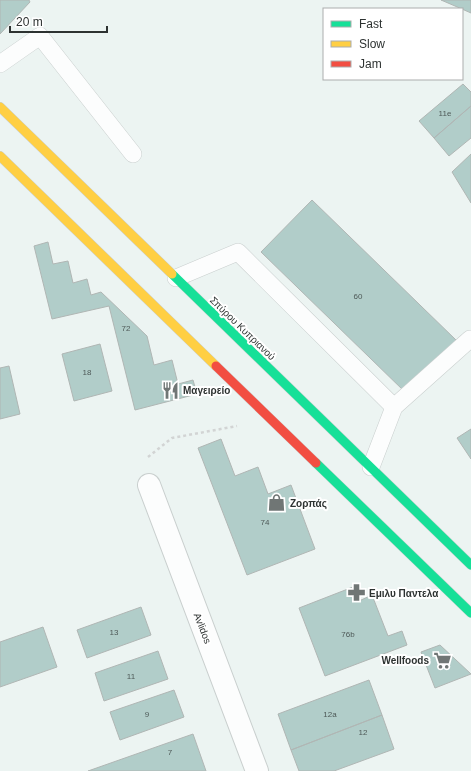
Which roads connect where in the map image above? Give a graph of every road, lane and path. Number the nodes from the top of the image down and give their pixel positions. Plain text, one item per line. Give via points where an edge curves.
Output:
1 (0, 64) edge
2 (0, 106) edge
3 (133, 154) dead end
4 (0, 156) edge
5 (176, 278) junction
6 (470, 339) edge
7 (394, 407) junction
8 (272, 419) junction
9 (372, 467) junction
10 (149, 485) joint
11 (471, 565) edge
12 (471, 613) edge
13 (257, 771) edge

1 - 3 lane via 40,36
2 - 5 main road, Σπύρου Κυπριανού
4 - 8 main road
5 - 7 lane via 238,252
5 - 9 main road, Σπύρου Κυπριανού
6 - 7 lane
7 - 9 lane
8 - 10 path via 172,438 141,462
8 - 12 main road
9 - 11 main road, Σπύρου Κυπριανού
10 - 13 street, Avlidos

